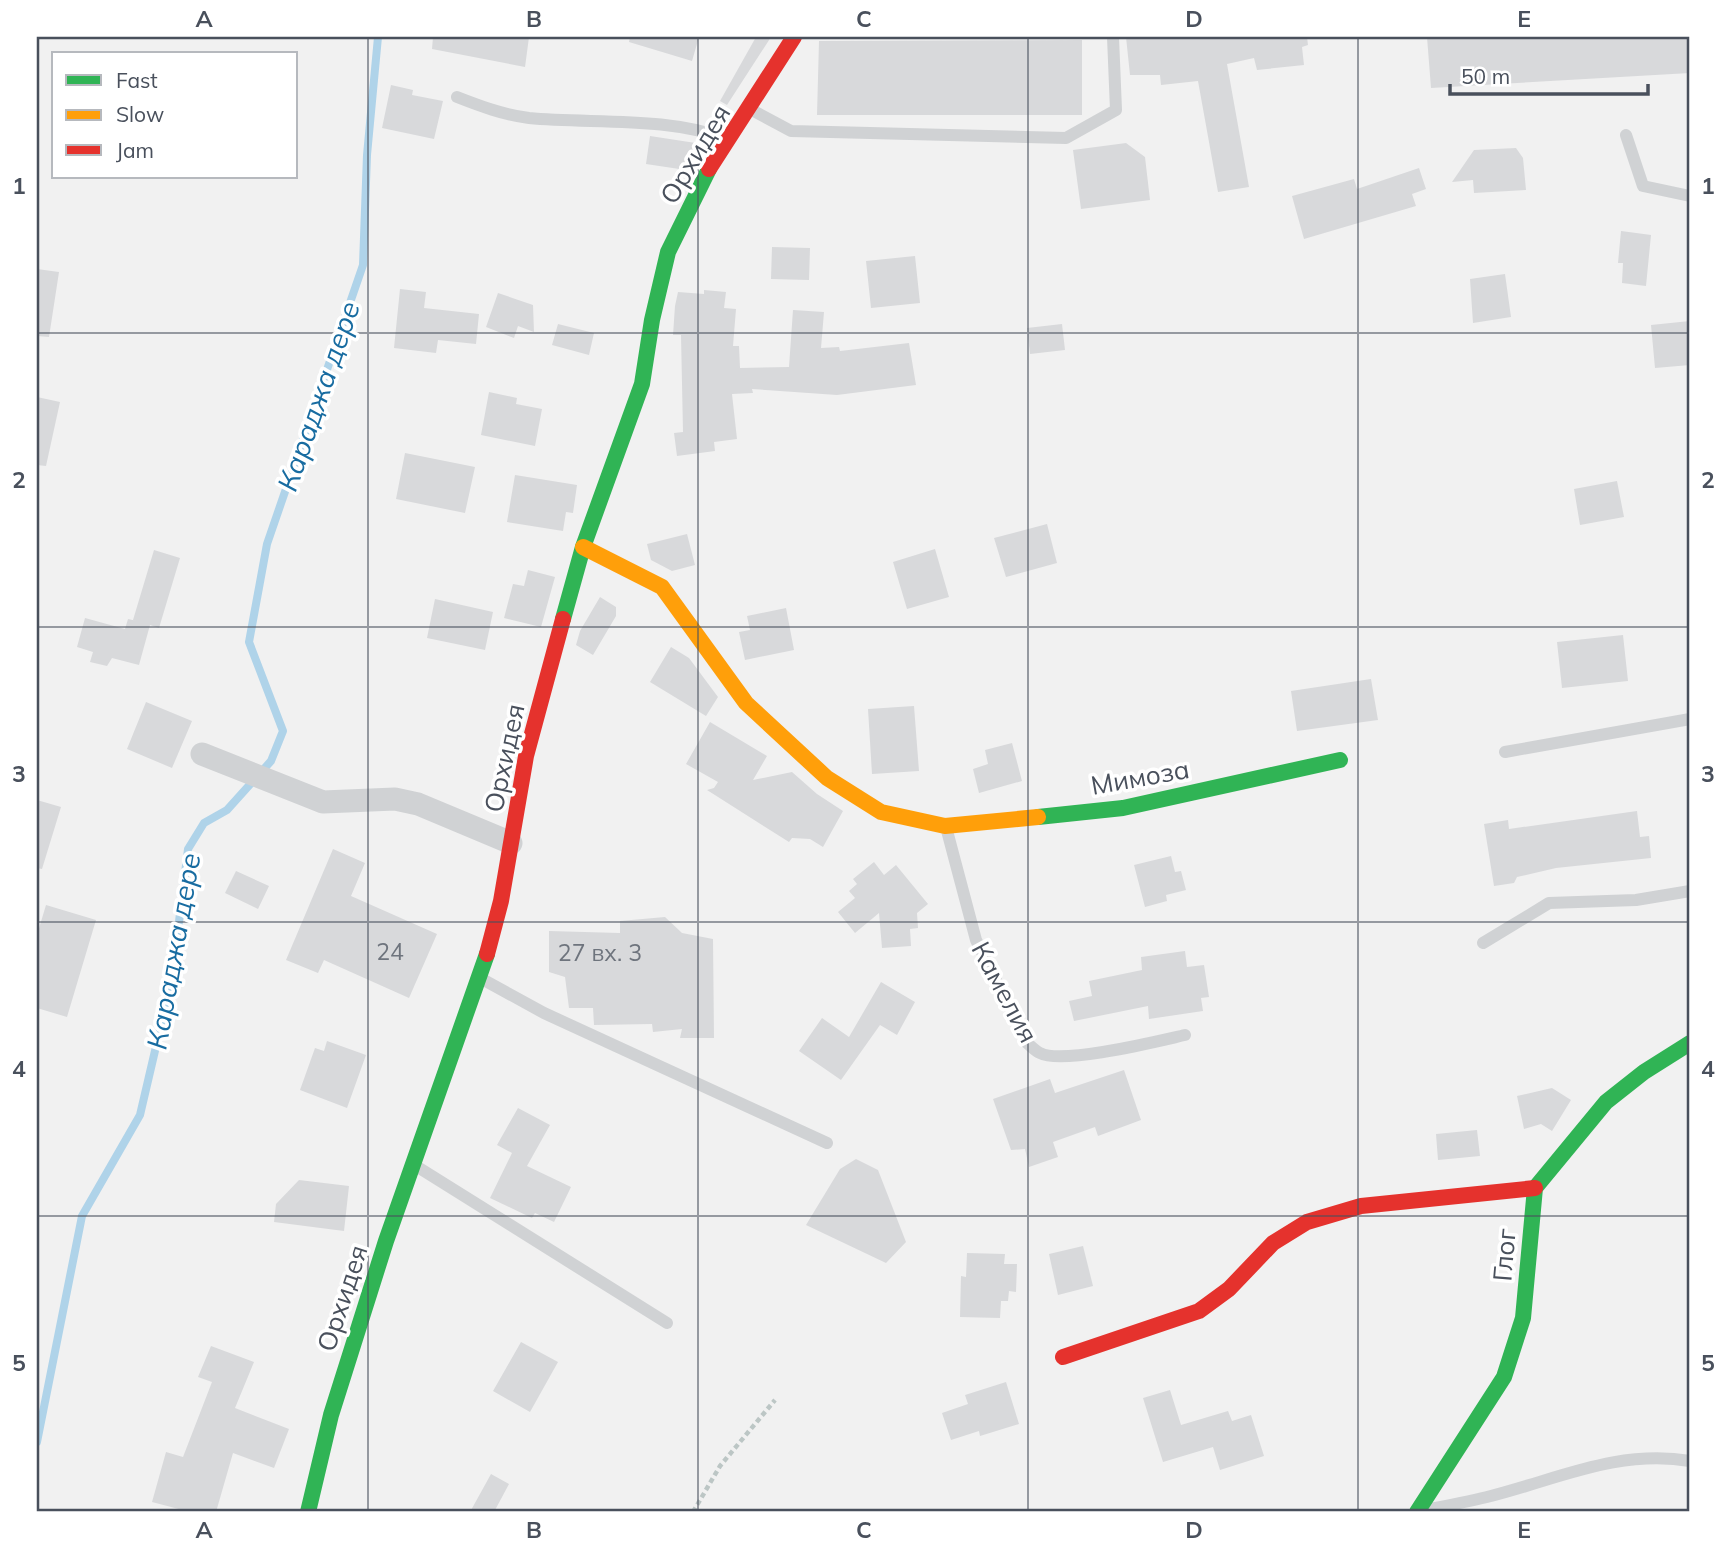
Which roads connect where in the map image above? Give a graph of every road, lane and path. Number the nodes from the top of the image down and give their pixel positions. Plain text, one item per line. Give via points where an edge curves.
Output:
1 (794, 37) edge
2 (1113, 37) edge
3 (457, 97) dead end
4 (750, 109) junction
5 (1626, 135) dead end
6 (730, 140) junction
7 (1690, 196) edge
8 (583, 547) junction
9 (1690, 719) edge
10 (1505, 752) dead end
11 (202, 754) dead end
12 (1340, 760) dead end
13 (946, 826) junction
14 (511, 843) junction
15 (1690, 891) edge
16 (1483, 943) dead end
17 (481, 978) junction
18 (1185, 1035) dead end
19 (1690, 1043) edge
20 (827, 1143) dead end
21 (415, 1166) junction
22 (1535, 1188) junction
23 (667, 1323) dead end
24 (1063, 1357) dead end
25 (775, 1400) dead end
26 (1690, 1461) edge
27 (308, 1512) edge
28 (693, 1512) edge
29 (1417, 1512) edge

1 - 4 street, Орхидея
2 - 4 lane via 1116,110 1066,138 791,131
3 - 6 lane via 526,118 625,122 711,133
4 - 6 street, Орхидея
5 - 7 lane via 1643,186
6 - 8 street, Орхидея via 699,184 668,252 642,384
8 - 13 street, Мимоза via 662,587 746,704 827,778 880,812
8 - 14 street, Орхидея via 526,756
9 - 10 lane
11 - 14 street via 323,802 406,802
12 - 13 street, Мимоза via 1123,808
13 - 18 lane, Камелия via 976,940 1027,1043 1041,1054 1058,1057
14 - 17 street, Орхидея
15 - 16 lane via 1636,901 1549,903
17 - 20 lane via 544,1013
17 - 21 street, Орхидея
19 - 22 street via 1606,1102
21 - 23 lane
21 - 27 street, Орхидея via 334,1402
22 - 24 street via 1361,1206 1307,1222 1273,1243 1229,1289 1199,1311
22 - 29 street, Глог via 1523,1318 1504,1377
25 - 28 path via 720,1466
26 - 29 lane via 1628,1458

